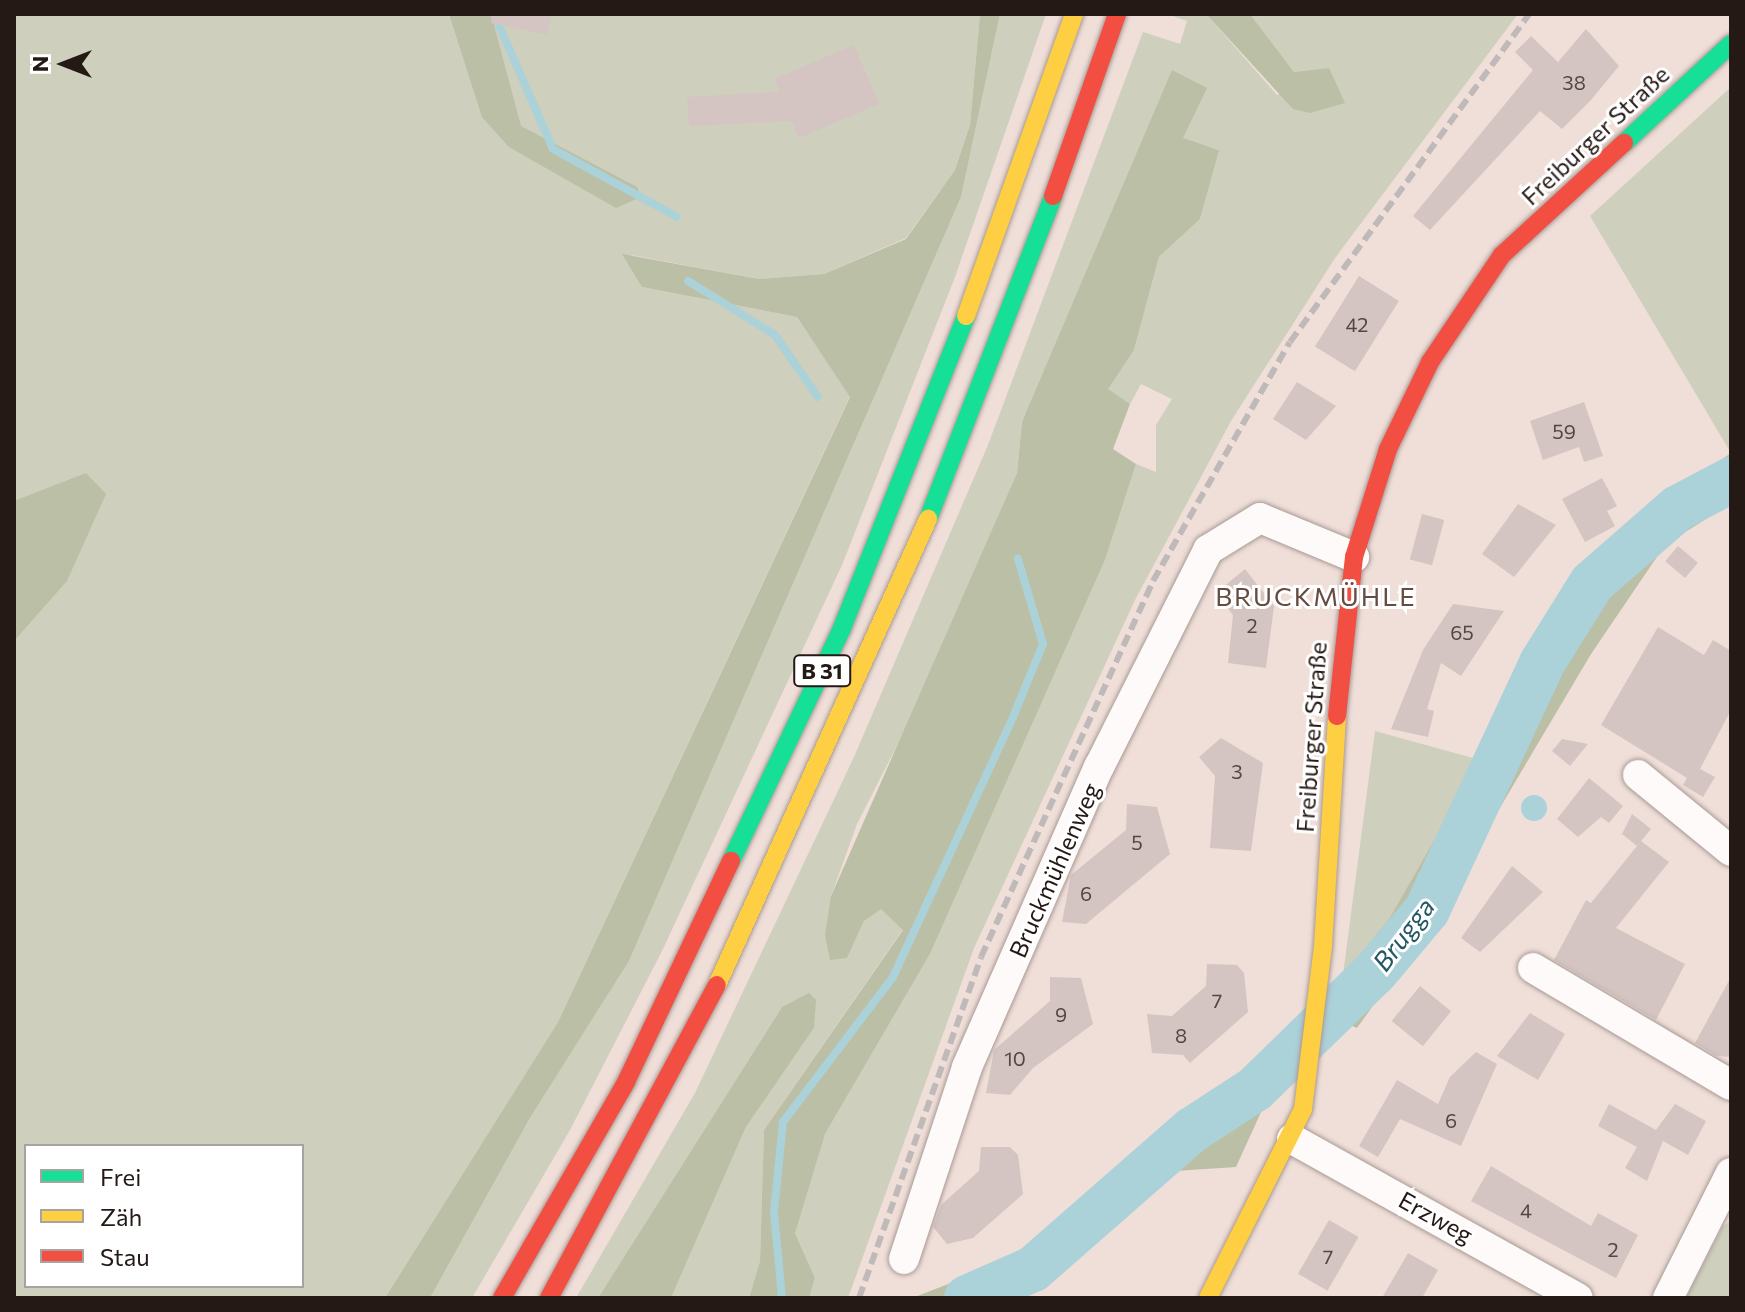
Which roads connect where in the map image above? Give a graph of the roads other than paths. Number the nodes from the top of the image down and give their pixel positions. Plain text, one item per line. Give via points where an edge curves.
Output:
1 (1074, 14) edge
2 (1117, 14) edge
3 (1731, 44) edge
4 (1354, 557) junction
5 (1638, 775) dead end
6 (1731, 851) edge
7 (1533, 968) dead end
8 (1731, 1085) edge
9 (1292, 1139) junction
10 (1730, 1175) edge
11 (904, 1259) dead end
12 (502, 1298) edge
13 (549, 1298) edge
14 (1208, 1298) edge
15 (1578, 1298) edge
16 (1668, 1298) edge

1 - 12 main road, B 31 via 953,353 842,628 626,1082
2 - 13 main road, B 31 via 995,360 861,681 686,1051
3 - 4 main road, Freiburger Straße via 1555,203 1481,283 1411,397
4 - 9 main road, Freiburger Straße via 1332,750 1319,994 1306,1095
4 - 11 street, Bruckmühlenweg via 1260,518 1208,550 1099,767 967,1067
5 - 6 street
7 - 8 street
9 - 14 main road, Freiburger Straße
9 - 15 street, Erzweg
10 - 16 street

